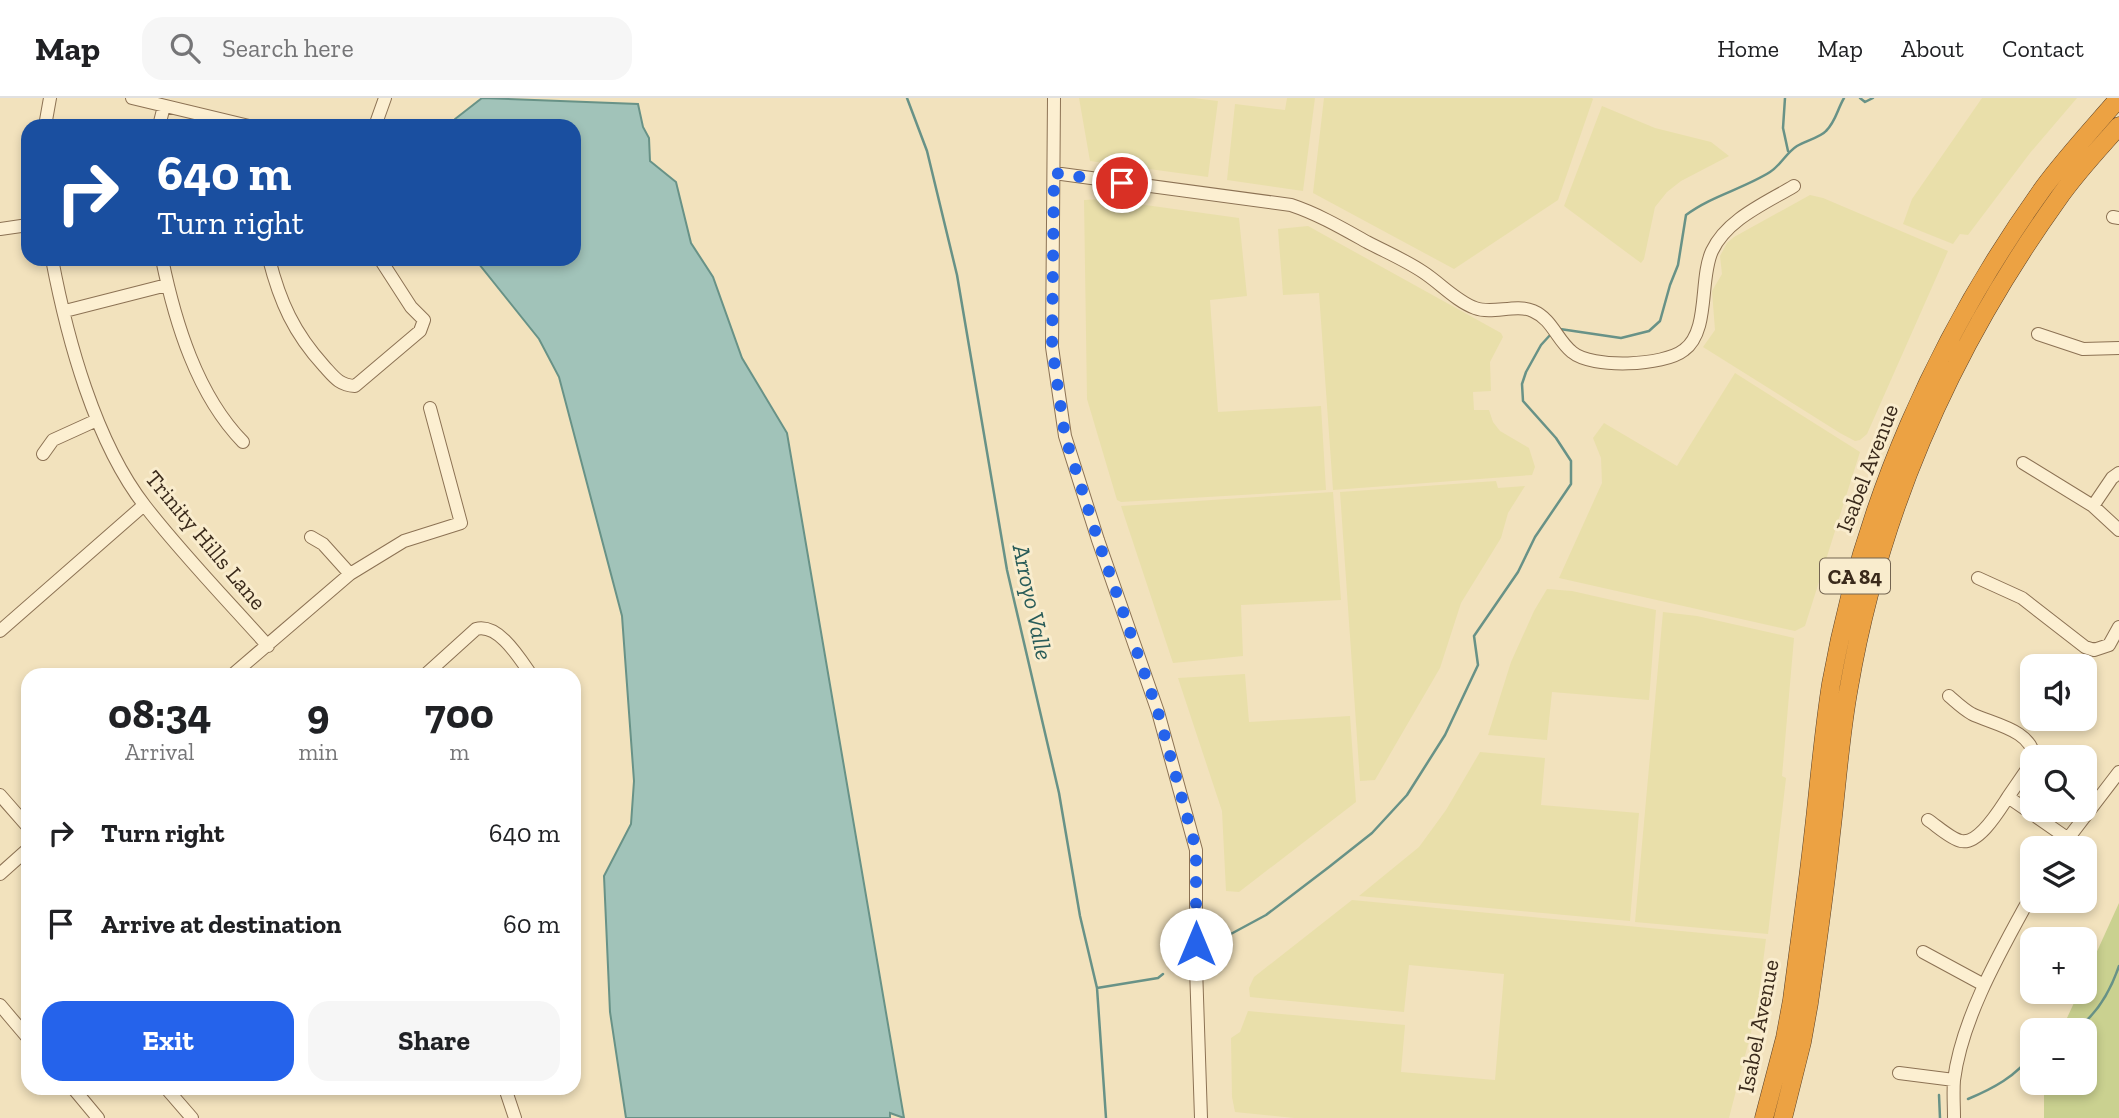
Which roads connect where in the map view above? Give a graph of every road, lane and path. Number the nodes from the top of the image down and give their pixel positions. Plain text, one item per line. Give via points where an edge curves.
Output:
1 (50, 98) edge
2 (132, 98) edge
3 (385, 98) edge
4 (1054, 98) edge
5 (2119, 98) edge
6 (163, 106) junction
7 (47, 119) edge
8 (160, 119) edge
9 (219, 119) edge
10 (378, 119) edge
11 (2119, 125) edge
12 (1054, 173) junction
13 (1794, 186) dead end
14 (21, 226) edge
15 (0, 229) edge
16 (54, 266) edge
17 (163, 266) edge
18 (271, 266) edge
19 (385, 266) edge
20 (167, 285) junction
21 (65, 311) junction
22 (2038, 334) dead end
23 (2119, 348) edge
24 (430, 408) dead end
25 (97, 420) junction
26 (243, 442) dead end
27 (43, 454) dead end
28 (2023, 463) dead end
29 (2119, 473) edge
30 (144, 505) junction
31 (2092, 506) junction
32 (2119, 530) edge
33 (311, 537) dead end
34 (350, 574) junction
35 (1978, 578) dead end
36 (2119, 627) edge
37 (0, 631) edge
38 (268, 646) junction
39 (241, 668) edge
40 (433, 668) edge
41 (525, 668) edge
42 (1949, 696) dead end
43 (2031, 745) edge
44 (2119, 772) edge
45 (2020, 779) edge
46 (0, 794) edge
47 (2008, 797) junction
48 (21, 819) edge
49 (1928, 820) dead end
50 (2055, 836) edge
51 (2069, 836) edge
52 (21, 855) edge
53 (0, 874) edge
54 (2022, 913) edge
55 (1923, 952) dead end
56 (1984, 985) junction
57 (0, 1005) edge
58 (21, 1030) edge
59 (1899, 1073) dead end
60 (1954, 1080) junction
61 (78, 1095) edge
62 (172, 1095) edge
63 (507, 1095) edge
64 (188, 1114) edge
65 (98, 1118) edge
66 (173, 1118) edge
67 (515, 1118) edge
68 (1201, 1118) edge
69 (1764, 1118) edge
70 (1783, 1118) edge
71 (1954, 1118) edge

1 - 7 street
2 - 6 street
3 - 10 street
4 - 12 street
5 - 69 highway, Isabel Avenue / CA 84 via 2049,180 1979,284 1913,411 1868,531 1831,684 1792,1000
6 - 8 street
6 - 9 street
11 - 70 highway, Isabel Avenue / CA 84 via 2059,197 1990,302 1930,419 1885,537 1849,687 1809,1003
12 - 13 street via 1291,205 1422,271 1476,309 1528,309 1539,314 1571,352 1584,360 1611,365 1665,358 1686,349 1699,326 1712,251 1722,235
12 - 68 street via 1052,347 1065,436 1158,712 1196,849
14 - 15 street
16 - 21 street, Trinity Hills Lane
17 - 20 street
18 - 19 street via 294,328 345,386 355,386 420,331 424,320
20 - 21 street
20 - 26 street via 202,384
21 - 25 street, Trinity Hills Lane
22 - 23 street via 2083,349
24 - 34 street via 461,523 404,541
25 - 27 street via 52,440
25 - 30 street, Trinity Hills Lane
28 - 31 street
29 - 31 street
30 - 37 street
30 - 38 street, Trinity Hills Lane
31 - 32 street
33 - 34 street
34 - 38 street
35 - 36 street via 2022,598 2085,647 2094,650 2109,645
38 - 39 street
40 - 41 street via 485,626 495,631
42 - 43 street via 1969,713
44 - 51 street
45 - 47 street
46 - 48 street
47 - 49 street via 1969,841 1960,841
47 - 50 street
52 - 53 street
54 - 56 street
55 - 56 street
56 - 60 street
57 - 58 street
59 - 60 street
60 - 71 street
61 - 65 street
62 - 64 street
63 - 67 street
64 - 66 street

